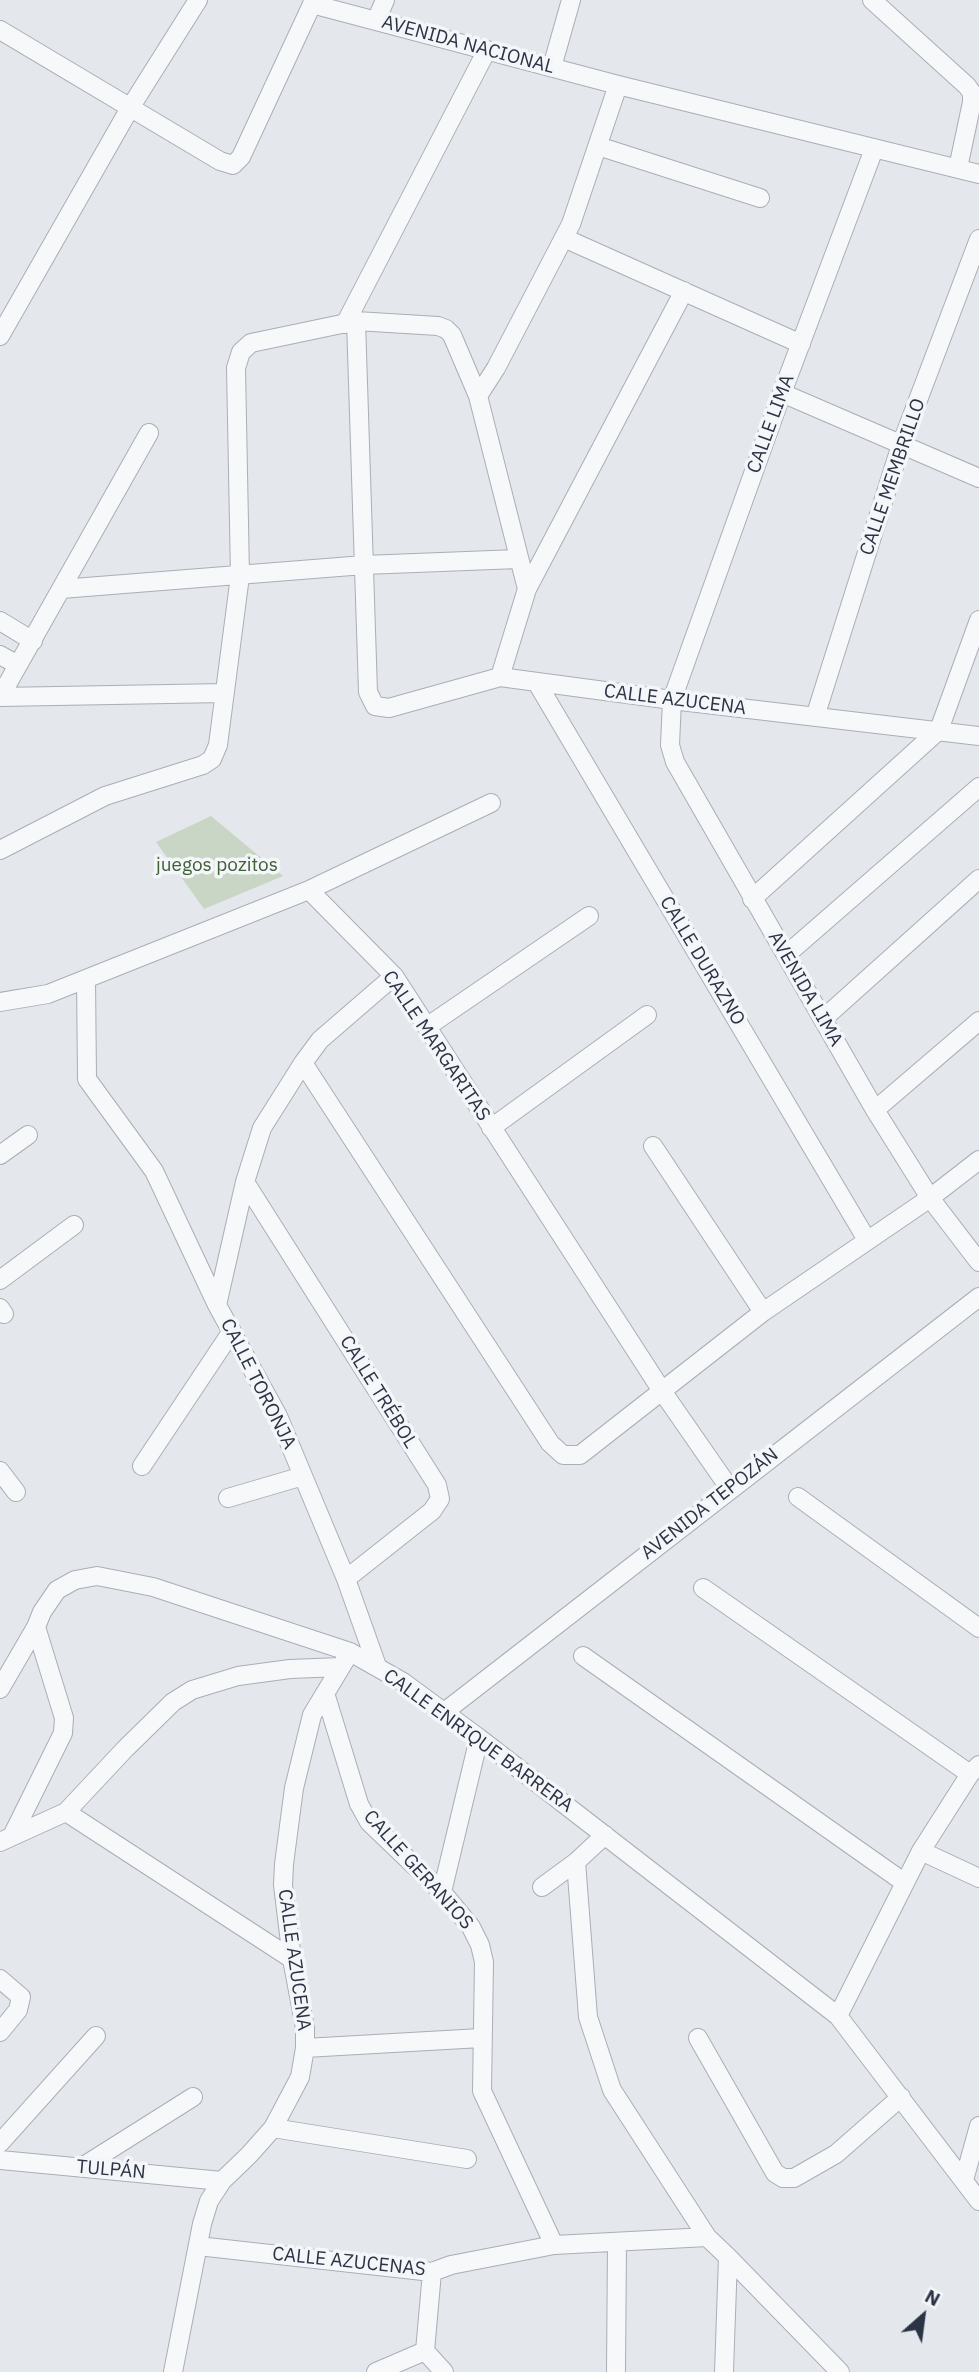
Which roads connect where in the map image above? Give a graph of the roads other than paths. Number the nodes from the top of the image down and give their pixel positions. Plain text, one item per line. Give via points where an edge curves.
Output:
1 (198, 0) edge
2 (384, 0) edge
3 (571, 0) edge
4 (872, 0) edge
5 (313, 2) edge
6 (376, 20) junction
7 (0, 30) edge
8 (487, 50) junction
9 (552, 67) junction
10 (618, 85) junction
11 (130, 108) junction
12 (598, 146) junction
13 (874, 149) junction
14 (958, 169) junction
15 (979, 174) edge
16 (760, 198) dead end
17 (565, 238) junction
18 (979, 239) edge
19 (684, 291) junction
20 (350, 323) junction
21 (0, 336) edge
22 (801, 344) junction
23 (782, 393) junction
24 (478, 396) junction
25 (149, 433) dead end
26 (901, 445) junction
27 (979, 478) edge
28 (518, 559) junction
29 (364, 565) junction
30 (240, 576) junction
31 (61, 589) junction
32 (527, 589) junction
33 (979, 620) edge
34 (0, 621) edge
35 (33, 641) junction
36 (0, 655) edge
37 (18, 665) junction
38 (500, 677) junction
39 (537, 683) junction
40 (225, 693) junction
41 (0, 697) edge
42 (672, 700) junction
43 (815, 717) junction
44 (939, 730) junction
45 (973, 735) edge
46 (979, 750) edge
47 (979, 787) edge
48 (491, 803) dead end
49 (0, 850) edge
50 (979, 879) edge
51 (309, 890) junction
52 (752, 899) junction
53 (589, 916) dead end
54 (786, 955) junction
55 (394, 976) junction
56 (86, 979) junction
57 (0, 1002) edge
58 (647, 1015) dead end
59 (823, 1019) junction
60 (979, 1021) edge
61 (428, 1026) junction
62 (303, 1063) junction
63 (875, 1110) junction
64 (491, 1128) junction
65 (28, 1135) dead end
66 (653, 1146) dead end
67 (0, 1155) edge
68 (979, 1160) edge
69 (245, 1182) junction
70 (930, 1198) junction
71 (74, 1225) dead end
72 (867, 1240) junction
73 (979, 1262) edge
74 (0, 1280) edge
75 (979, 1297) edge
76 (217, 1305) junction
77 (763, 1312) junction
78 (232, 1331) junction
79 (662, 1391) junction
80 (142, 1466) dead end
81 (0, 1471) edge
82 (303, 1476) junction
83 (730, 1489) junction
84 (16, 1492) dead end
85 (798, 1497) dead end
86 (228, 1498) dead end
87 (346, 1579) junction
88 (703, 1588) dead end
89 (36, 1627) junction
90 (979, 1628) edge
91 (583, 1656) dead end
92 (345, 1659) junction
93 (377, 1666) junction
94 (0, 1689) edge
95 (325, 1693) junction
96 (443, 1713) junction
97 (479, 1738) junction
98 (974, 1769) edge
99 (66, 1812) junction
100 (605, 1835) junction
101 (6, 1839) edge
102 (921, 1851) junction
103 (576, 1862) junction
104 (979, 1878) edge
105 (905, 1882) junction
106 (542, 1887) dead end
107 (442, 1892) junction
108 (292, 1959) junction
109 (0, 1979) edge
110 (838, 2016) junction
111 (0, 2032) edge
112 (96, 2036) dead end
113 (481, 2038) junction
114 (698, 2038) dead end
115 (305, 2048) junction
116 (193, 2097) dead end
117 (901, 2097) junction
118 (979, 2126) edge
119 (273, 2128) junction
120 (0, 2143) edge
121 (467, 2159) dead end
122 (0, 2160) edge
123 (82, 2167) junction
124 (964, 2180) junction
125 (222, 2181) junction
126 (979, 2201) edge
127 (707, 2237) junction
128 (617, 2243) junction
129 (554, 2245) junction
130 (198, 2246) junction
131 (728, 2257) junction
132 (432, 2272) junction
133 (425, 2351) junction
134 (173, 2372) edge
135 (376, 2372) edge
136 (444, 2372) edge
137 (616, 2372) edge
138 (724, 2372) edge
139 (839, 2372) edge

1 - 11 street
2 - 6 street
3 - 9 street
4 - 14 street via 972,93
5 - 6 street, AVENIDA NACIONAL
5 - 11 street, AVENIDA NACIONAL via 241,157 233,165
6 - 8 street, AVENIDA NACIONAL
7 - 11 street, AVENIDA NACIONAL
8 - 9 street, AVENIDA NACIONAL
8 - 20 street
9 - 10 street, AVENIDA NACIONAL
10 - 12 street
10 - 13 street, AVENIDA NACIONAL
11 - 21 street
12 - 16 street
12 - 17 street
13 - 14 street, AVENIDA NACIONAL
13 - 22 street, CALLE LIMA
14 - 15 street, AVENIDA NACIONAL
17 - 19 street
17 - 24 street
18 - 26 street, CALLE MEMBRILLO
19 - 22 street
19 - 32 street
20 - 24 street via 446,329
20 - 29 street
20 - 30 street via 251,342 241,352 236,368
22 - 23 street, CALLE LIMA
23 - 26 street
23 - 42 street, CALLE LIMA
24 - 28 street
25 - 31 street
26 - 27 street
26 - 43 street, CALLE MEMBRILLO
28 - 29 street
28 - 32 street
29 - 30 street
29 - 38 street, CALLE AZUCENA via 368,692 375,706 389,708
30 - 31 street
30 - 40 street
31 - 35 street
32 - 38 street
33 - 44 street
34 - 35 street
35 - 37 street
36 - 37 street
37 - 41 street
38 - 39 street, CALLE AZUCENA
39 - 42 street, CALLE AZUCENA
39 - 72 street, CALLE DURAZNO
40 - 41 street
40 - 49 street via 212,760 105,796
42 - 43 street, CALLE AZUCENA
42 - 52 street, AVENIDA LIMA via 669,730 674,762
43 - 44 street, CALLE AZUCENA
44 - 45 street, CALLE AZUCENA
44 - 52 street
45 - 46 street
47 - 54 street
48 - 51 street
50 - 59 street
51 - 55 street, CALLE MARGARITAS
51 - 56 street
52 - 54 street, AVENIDA LIMA
53 - 61 street
54 - 59 street, AVENIDA LIMA
55 - 61 street, CALLE MARGARITAS
55 - 62 street, CALLE TORONJA via 320,1040
56 - 57 street via 48,994
56 - 76 street via 86,1079 154,1171
58 - 64 street
59 - 63 street, AVENIDA LIMA
60 - 63 street
61 - 64 street, CALLE MARGARITAS
62 - 69 street, CALLE TORONJA via 262,1128
62 - 79 street via 550,1443 563,1455 580,1455
63 - 70 street, AVENIDA LIMA
64 - 79 street, CALLE MARGARITAS
65 - 67 street
66 - 77 street
68 - 70 street
69 - 76 street, CALLE TORONJA
69 - 87 street, CALLE TRÉBOL via 437,1485 440,1499 432,1511
70 - 72 street
70 - 73 street, AVENIDA LIMA
71 - 74 street
72 - 77 street
75 - 83 street, AVENIDA TEPOZÁN
76 - 78 street, CALLE TORONJA
77 - 79 street
78 - 80 street
78 - 82 street, CALLE TORONJA via 278,1416
79 - 83 street, CALLE MARGARITAS
81 - 84 street
82 - 86 street
82 - 87 street, CALLE TORONJA
83 - 96 street, AVENIDA TEPOZÁN
85 - 90 street
87 - 93 street, CALLE TORONJA
88 - 98 street
89 - 92 street, CALLE ENRIQUE BARRERA via 57,1590 97,1576 153,1587
89 - 94 street, CALLE ENRIQUE BARRERA
89 - 101 street via 65,1718 63,1733
91 - 105 street
92 - 93 street, CALLE ENRIQUE BARRERA
92 - 95 street, CALLE AZUCENA
92 - 99 street via 238,1676 192,1690 173,1702
93 - 96 street, CALLE ENRIQUE BARRERA
95 - 107 street, CALLE GERANIOS via 359,1804 369,1822
95 - 108 street, CALLE AZUCENA via 312,1715 294,1788 284,1864
96 - 97 street, CALLE ENRIQUE BARRERA
97 - 100 street, CALLE ENRIQUE BARRERA
97 - 107 street
98 - 102 street
99 - 101 street
99 - 108 street
100 - 103 street
100 - 110 street, CALLE ENRIQUE BARRERA
102 - 104 street
102 - 105 street
103 - 106 street
103 - 127 street via 588,2017 612,2090
105 - 110 street
107 - 113 street, CALLE GERANIOS via 480,1944 484,1962
108 - 115 street, CALLE AZUCENA
109 - 111 street via 21,1997 18,2010
110 - 117 street, CALLE ENRIQUE BARRERA
112 - 120 street
113 - 115 street
113 - 129 street, CALLE GERANIOS via 482,2091
114 - 117 street via 775,2173 783,2178 794,2178 836,2154
115 - 119 street, CALLE AZUCENA via 300,2077
116 - 123 street
117 - 124 street, CALLE ENRIQUE BARRERA
118 - 124 street
119 - 121 street
119 - 125 street, CALLE AZUCENA
122 - 123 street, TULPÁN
123 - 125 street, TULPÁN
124 - 126 street, CALLE ENRIQUE BARRERA
125 - 130 street, CALLE AZUCENA via 209,2201
127 - 128 street, CALLE AZUCENAS
127 - 131 street
128 - 129 street, CALLE AZUCENAS
128 - 137 street
129 - 132 street, CALLE AZUCENAS
130 - 132 street, CALLE AZUCENAS
130 - 134 street, CALLE AZUCENA
131 - 138 street
131 - 139 street
132 - 133 street
133 - 135 street
133 - 136 street

